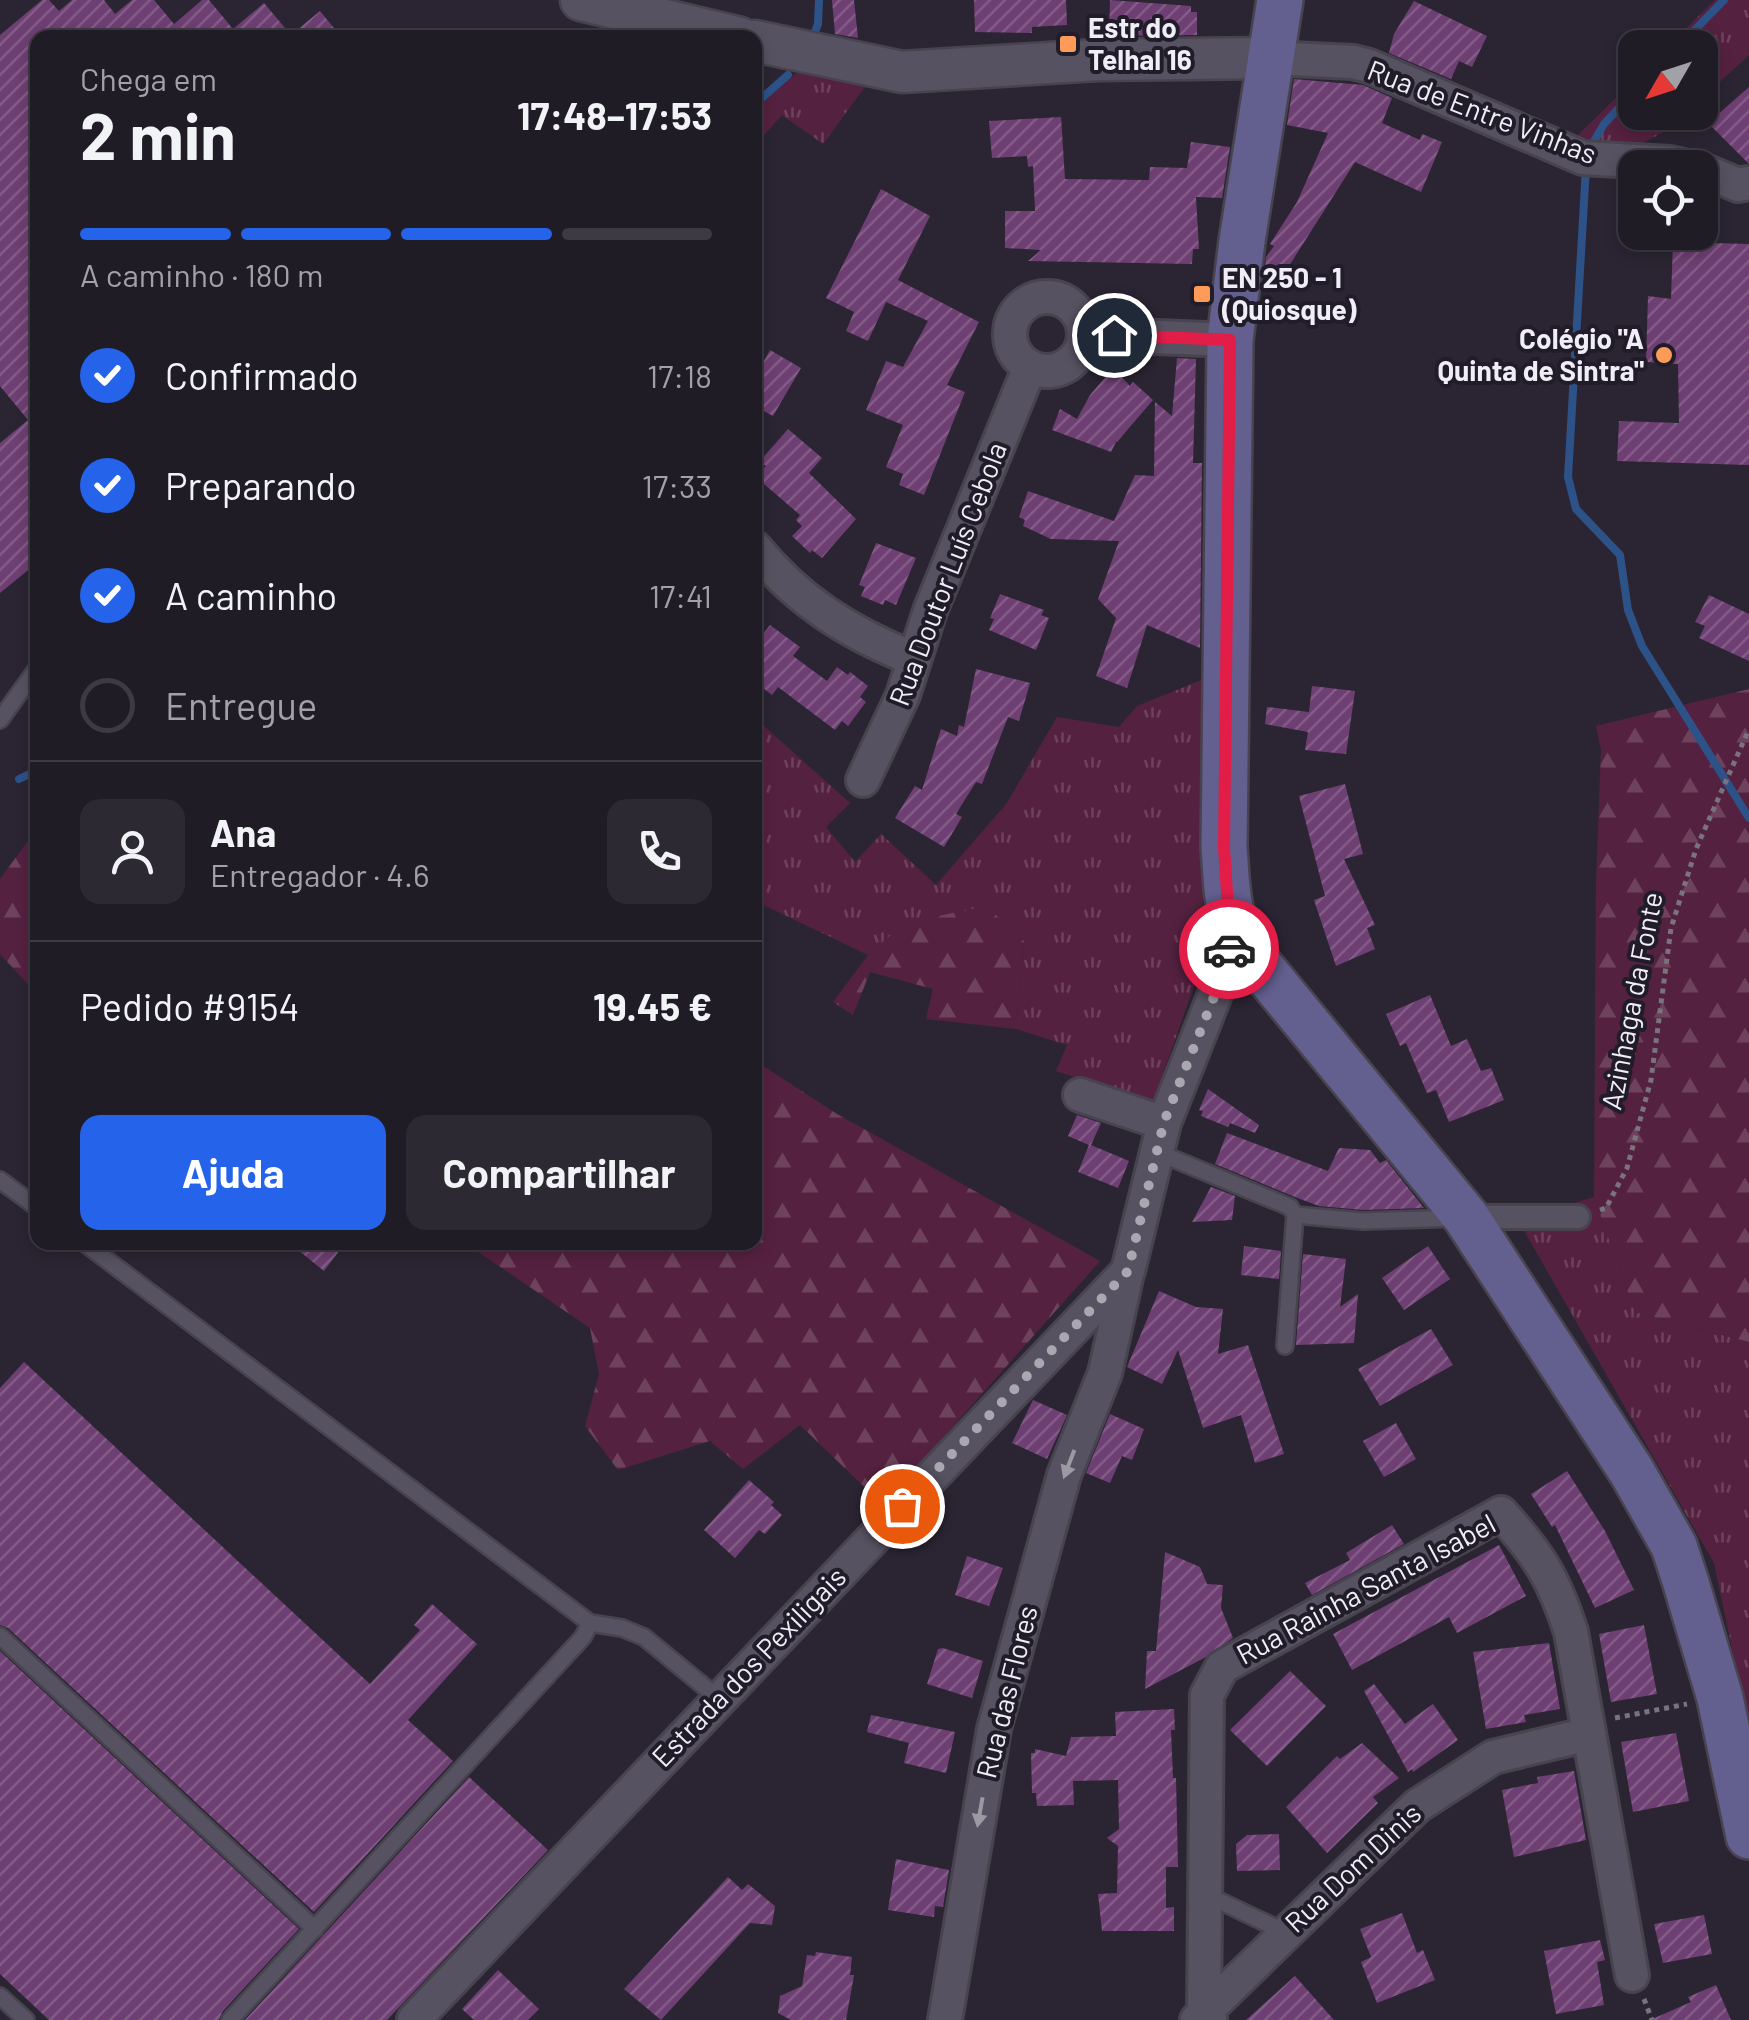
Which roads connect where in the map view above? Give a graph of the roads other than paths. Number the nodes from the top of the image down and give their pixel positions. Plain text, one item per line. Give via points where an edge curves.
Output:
1 (581, 0) edge
2 (641, 13) edge
3 (1276, 28) edge
4 (712, 30) edge
5 (762, 42) edge
6 (1618, 161) edge
7 (1718, 177) edge
8 (1749, 183) edge
9 (1084, 334) junction
10 (1230, 340) junction
11 (1030, 367) junction
12 (762, 556) edge
13 (912, 658) junction
14 (30, 678) edge
15 (0, 720) edge
16 (863, 780) dead end
17 (1235, 930) junction
18 (1080, 1094) dead end
19 (1161, 1138) junction
20 (0, 1180) edge
21 (30, 1202) edge
22 (1295, 1214) junction
23 (1466, 1217) junction
24 (1578, 1217) road end
25 (94, 1250) edge
26 (1128, 1271) junction
27 (1286, 1346) dead end
28 (590, 1624) junction
29 (0, 1636) edge
30 (718, 1698) junction
31 (1588, 1729) junction
32 (1749, 1836) edge
33 (1207, 1895) junction
34 (314, 1929) junction
35 (1284, 1932) junction
36 (1632, 1975) dead end
37 (0, 1996) edge
38 (1204, 2018) edge
39 (26, 2020) edge
40 (230, 2020) edge
41 (414, 2020) edge
42 (945, 2020) edge

1 - 2 street
2 - 4 street
3 - 5 street via 1098,60 902,72
3 - 6 street, Rua de Entre Vinhas via 1595,161
3 - 10 main road
7 - 8 street
9 - 10 street
9 - 11 street via 1066,365
9 - 11 street via 1067,303 1032,300 1010,327 1014,350
10 - 17 main road via 1224,848
11 - 13 street, Rua Doutor Luís Cebola
12 - 13 street via 825,616
13 - 16 street, Rua Doutor Luís Cebola via 903,694
14 - 15 lane
17 - 19 street
17 - 23 main road
18 - 19 street
19 - 22 lane
19 - 26 street
20 - 21 lane
22 - 23 lane via 1363,1222
22 - 27 lane
23 - 24 street
23 - 32 main road via 1674,1546 1720,1698
25 - 28 lane
26 - 30 street, Estrada dos Pexiligais
26 -> 42 street, Rua das Flores via 1105,1373 1064,1475 994,1728
28 - 30 lane via 644,1637
28 - 34 lane
29 - 34 lane
30 - 41 street, Estrada dos Pexiligais
31 - 33 street, Rua Rainha Santa Isabel via 1572,1632 1556,1587 1535,1550 1501,1513 1222,1667 1207,1695
31 - 35 street, Rua Dom Dinis via 1493,1757 1417,1806
31 - 36 street, Rua Rainha Santa Isabel
33 - 35 lane
33 - 38 street, Rua Rainha Santa Isabel
34 - 40 lane
35 - 38 street, Rua Dom Dinis
37 - 39 lane

